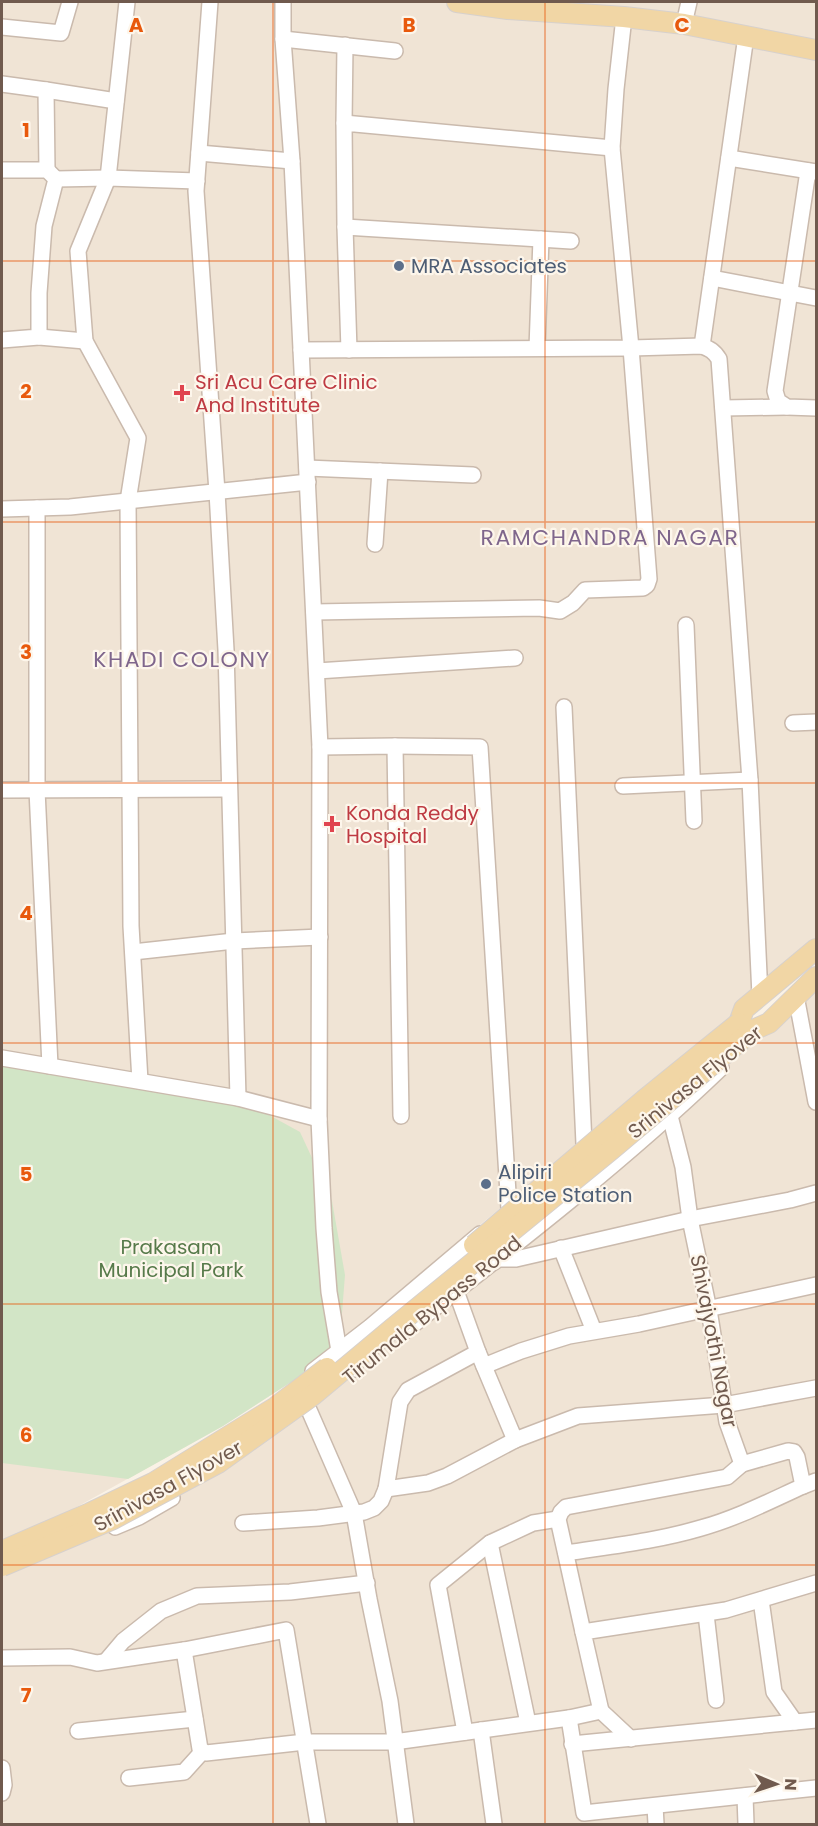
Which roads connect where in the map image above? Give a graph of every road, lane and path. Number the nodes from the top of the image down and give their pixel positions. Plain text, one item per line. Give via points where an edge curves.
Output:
1 (69, 2) edge
2 (127, 2) edge
3 (210, 2) edge
4 (283, 2) edge
5 (457, 2) edge
6 (689, 2) edge
7 (509, 5) edge
8 (624, 16) junction
9 (684, 24) junction
10 (2, 27) edge
11 (746, 36) junction
12 (283, 39) junction
13 (345, 45) junction
14 (816, 50) edge
15 (395, 51) dead end
16 (2, 84) edge
17 (46, 90) junction
18 (116, 101) junction
19 (344, 123) junction
20 (612, 148) junction
21 (199, 153) junction
22 (729, 158) junction
23 (292, 160) junction
24 (2, 170) edge
25 (812, 172) edge
26 (52, 174) junction
27 (108, 178) junction
28 (197, 181) junction
29 (345, 227) junction
30 (541, 239) junction
31 (571, 241) dead end
32 (712, 278) junction
33 (790, 293) junction
34 (816, 298) edge
35 (39, 337) junction
36 (2, 340) edge
37 (85, 341) junction
38 (702, 346) junction
39 (537, 348) junction
40 (631, 348) junction
41 (302, 350) junction
42 (349, 350) junction
43 (787, 407) junction
44 (723, 408) junction
45 (816, 408) edge
46 (381, 471) junction
47 (307, 475) junction
48 (473, 475) dead end
49 (217, 492) junction
50 (128, 501) junction
51 (37, 508) junction
52 (2, 509) edge
53 (375, 544) dead end
54 (314, 612) junction
55 (686, 625) dead end
56 (515, 658) dead end
57 (317, 671) junction
58 (564, 707) dead end
59 (816, 722) edge
60 (792, 723) dead end
61 (394, 746) junction
62 (320, 747) junction
63 (750, 780) junction
64 (693, 783) junction
65 (623, 786) dead end
66 (230, 789) junction
67 (2, 790) edge
68 (37, 790) junction
69 (130, 790) junction
70 (694, 821) dead end
71 (320, 936) junction
72 (234, 941) junction
73 (816, 949) edge
74 (133, 952) junction
75 (816, 977) edge
76 (760, 996) junction
77 (796, 996) junction
78 (751, 1021) junction
79 (2, 1058) edge
80 (50, 1066) junction
81 (140, 1081) junction
82 (238, 1098) junction
83 (816, 1102) edge
84 (401, 1116) dead end
85 (670, 1116) junction
86 (319, 1119) junction
87 (584, 1144) junction
88 (816, 1193) edge
89 (509, 1209) junction
90 (690, 1219) junction
91 (561, 1248) junction
92 (491, 1264) junction
93 (816, 1285) edge
94 (456, 1291) junction
95 (709, 1310) junction
96 (594, 1331) junction
97 (339, 1351) junction
98 (481, 1359) junction
99 (355, 1369) junction
100 (816, 1388) edge
101 (724, 1405) junction
102 (309, 1410) junction
103 (515, 1440) junction
104 (742, 1464) junction
105 (810, 1483) edge
106 (386, 1490) junction
107 (354, 1513) junction
108 (558, 1519) junction
109 (243, 1523) dead end
110 (2, 1543) edge
111 (490, 1543) junction
112 (2, 1551) edge
113 (566, 1553) junction
114 (2, 1566) edge
115 (2, 1576) edge
116 (367, 1583) junction
117 (816, 1583) edge
118 (762, 1600) junction
119 (706, 1614) junction
120 (583, 1632) junction
121 (184, 1650) junction
122 (2, 1658) edge
123 (106, 1661) junction
124 (716, 1700) dead end
125 (601, 1711) junction
126 (569, 1718) junction
127 (195, 1719) junction
128 (816, 1720) edge
129 (795, 1722) junction
130 (528, 1723) junction
131 (481, 1730) junction
132 (78, 1731) dead end
133 (465, 1732) junction
134 (631, 1739) junction
135 (305, 1742) junction
136 (394, 1742) junction
137 (572, 1744) junction
138 (202, 1752) junction
139 (2, 1768) edge
140 (129, 1778) dead end
141 (2, 1788) edge
142 (816, 1788) edge
143 (745, 1796) junction
144 (655, 1806) junction
145 (584, 1819) edge
146 (318, 1824) edge
147 (406, 1824) edge
148 (494, 1824) edge
149 (656, 1824) edge
150 (746, 1824) edge

1 - 10 street via 61,33
2 - 18 street
3 - 21 street
4 - 12 street
5 - 7 main road
6 - 9 street
7 - 8 main road
8 - 9 main road
8 - 20 street
9 - 11 main road
11 - 14 main road
11 - 22 street
12 - 13 street
12 - 23 street
13 - 15 street
13 - 19 street
16 - 17 street
17 - 18 street
17 - 26 street
18 - 27 street
19 - 20 street
19 - 29 street
20 - 40 street
21 - 23 street
21 - 28 street
22 - 25 street
22 - 32 street
23 - 41 street
24 - 26 street
25 - 33 street
26 - 27 street
26 - 35 street via 44,226
27 - 28 street
27 - 37 street via 78,251
28 - 49 street
29 - 30 street
29 - 42 street
30 - 31 street
30 - 39 street
32 - 33 street
32 - 38 street
33 - 34 street
33 - 43 street via 776,392 778,401
35 - 36 street
35 - 37 street
37 - 50 street via 138,438
38 - 40 street
38 - 44 street via 711,349 719,359
39 - 40 street
39 - 42 street
40 - 54 street via 647,585 585,590 560,611 539,608
41 - 42 street
41 - 47 street
43 - 44 street
43 - 45 street
44 - 63 street
46 - 47 street
46 - 48 street
46 - 53 street
47 - 49 street
47 - 54 street
49 - 50 street
49 - 66 street
50 - 51 street
50 - 69 street
51 - 52 street
51 - 68 street
54 - 57 street
55 - 64 street
56 - 57 street
57 - 62 street
58 - 87 street
59 - 60 street
61 - 62 street
61 - 84 street
61 - 89 street via 480,747
62 - 71 street
63 - 64 street
63 - 76 street
64 - 65 street
64 - 70 street
66 - 69 street
66 - 72 street
67 - 68 street
68 - 69 street
68 - 80 street
69 - 74 street
71 - 72 street
71 - 86 street
72 - 74 street
72 - 82 street
73 - 76 main road, Tirumala Bypass Road
74 - 81 street
75 - 77 main road, Tirumala Bypass Road
76 - 78 main road, Tirumala Bypass Road
77 - 78 main road, Tirumala Bypass Road
77 - 83 street
78 - 85 street, Tirumala Bypass Road
78 - 87 street, Tirumala Bypass Road
78 - 112 main road, Srinivasa Flyover, bridge via 644,1100 348,1352 276,1407 153,1483
78 - 114 main road, Srinivasa Flyover, bridge via 612,1149 294,1409 218,1463 113,1520
79 - 80 street
80 - 81 street
81 - 82 street
82 - 86 street
85 - 90 street, Shivajyothi Nagar via 683,1167
85 - 92 street, Tirumala Bypass Road
86 - 97 street via 329,1292
87 - 89 street, Tirumala Bypass Road
88 - 90 street
89 - 97 street, Tirumala Bypass Road
90 - 91 street
90 - 95 street, Shivajyothi Nagar
91 - 92 street via 516,1259 498,1259
91 - 96 street
92 - 94 street, Tirumala Bypass Road
93 - 95 street
94 - 98 street
94 - 99 street, Tirumala Bypass Road
95 - 96 street
95 - 101 street, Shivajyothi Nagar
96 - 98 street
97 - 99 street
97 - 110 street, Tirumala Bypass Road via 271,1402 132,1485
98 - 103 street
98 - 106 street via 404,1394
99 - 102 street, Tirumala Bypass Road
100 - 101 street
101 - 103 street via 578,1416
101 - 104 street, Shivajyothi Nagar
102 - 107 street
102 - 115 street, Tirumala Bypass Road via 217,1473 139,1517
103 - 106 street via 447,1476
104 - 105 street via 794,1452
104 - 108 street via 727,1477 566,1507
105 - 113 street via 703,1527
106 - 107 street via 374,1508
107 - 109 street
107 - 116 street
108 - 111 street via 533,1523
108 - 113 street
111 - 130 street
111 - 133 street via 438,1585
113 - 120 street
116 - 123 street via 290,1592 197,1596 160,1611 123,1641
116 - 136 street
117 - 118 street
118 - 119 street
118 - 129 street via 774,1692
119 - 120 street
119 - 124 street
120 - 125 street
121 - 123 street
121 - 127 street
121 - 135 street via 286,1630
122 - 123 street
125 - 126 street
125 - 134 street
126 - 130 street
126 - 137 street
127 - 132 street
127 - 138 street
128 - 129 street
129 - 134 street
130 - 131 street
131 - 133 street
131 - 148 street
133 - 136 street
134 - 137 street
135 - 136 street
135 - 138 street
135 - 146 street
136 - 147 street
137 - 145 street
138 - 140 street via 184,1772
139 - 141 street
142 - 143 street
143 - 144 street
143 - 150 street
144 - 145 street
144 - 149 street

